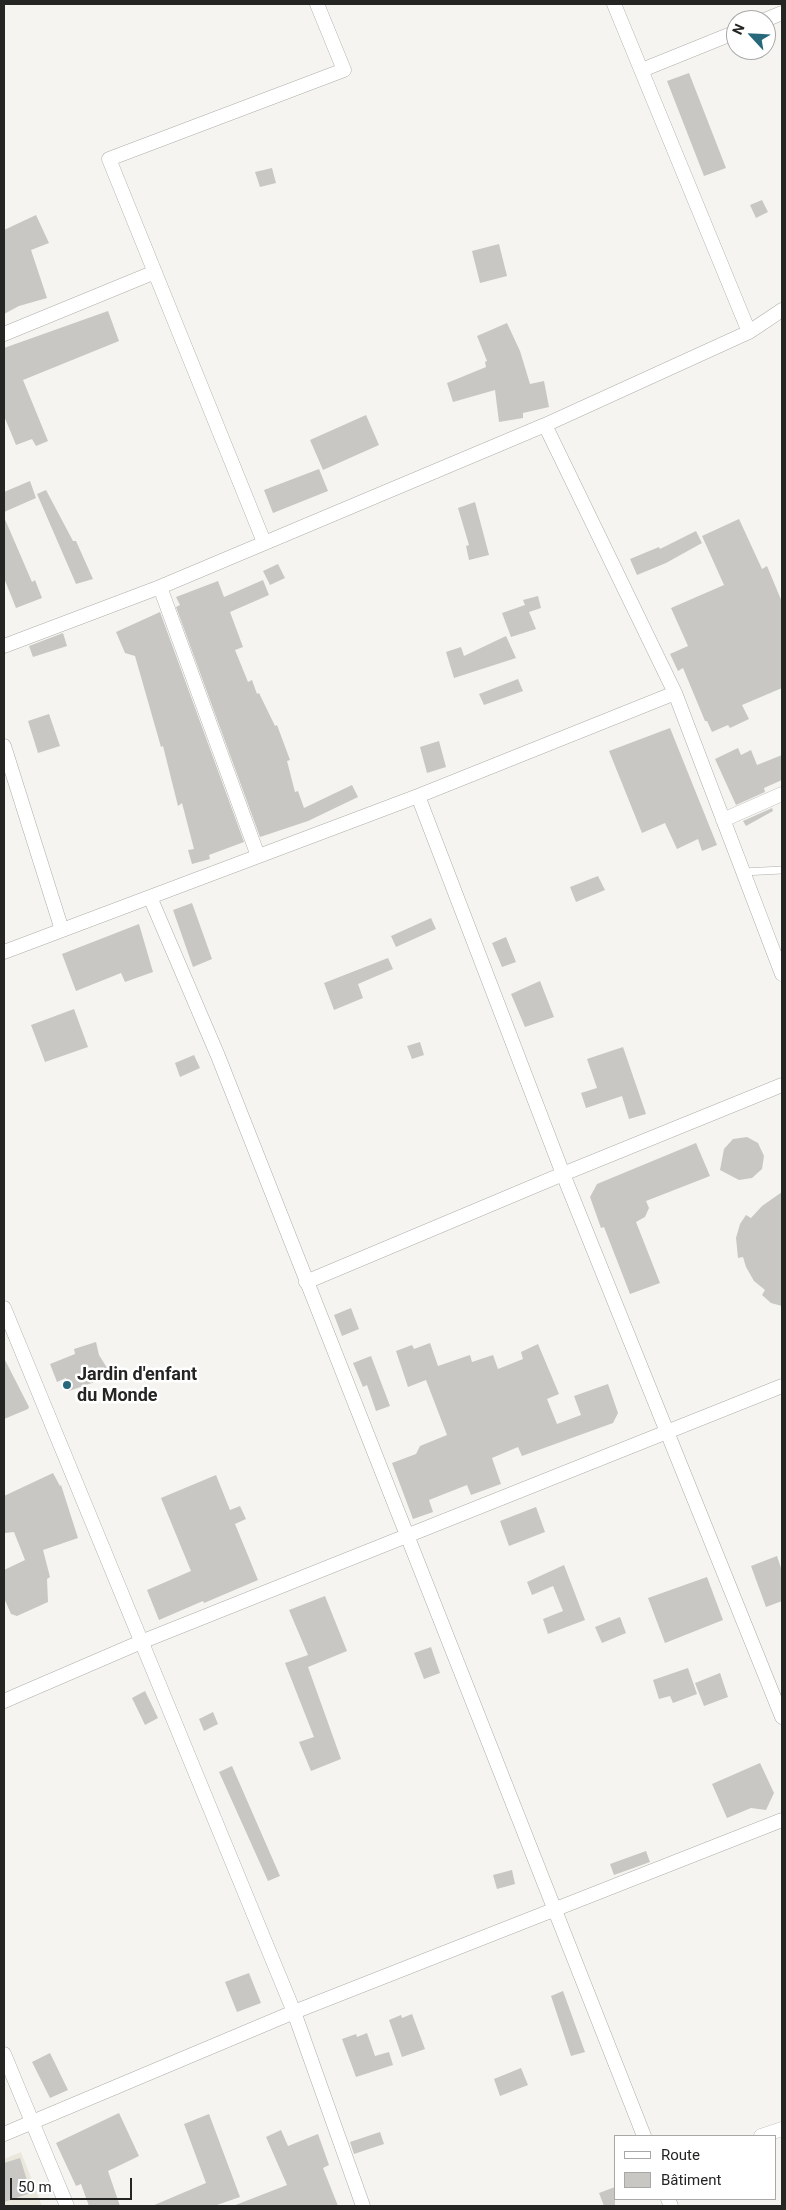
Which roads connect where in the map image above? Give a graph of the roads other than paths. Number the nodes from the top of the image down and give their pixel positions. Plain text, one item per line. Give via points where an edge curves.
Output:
1 (317, 4) edge
2 (614, 4) edge
3 (726, 36) edge
4 (642, 70) junction
5 (155, 272) junction
6 (782, 310) edge
7 (748, 332) junction
8 (4, 334) edge
9 (545, 425) junction
10 (264, 542) junction
11 (160, 587) junction
12 (4, 646) edge
13 (675, 693) junction
14 (4, 746) edge
15 (782, 794) edge
16 (418, 796) junction
17 (723, 820) junction
18 (258, 856) junction
19 (782, 870) edge
20 (743, 872) junction
21 (150, 897) junction
22 (62, 930) junction
23 (4, 952) edge
24 (782, 974) edge
25 (782, 1085) edge
26 (563, 1174) junction
27 (306, 1282) junction
28 (4, 1308) edge
29 (782, 1386) edge
30 (667, 1432) junction
31 (406, 1536) junction
32 (141, 1642) junction
33 (4, 1701) edge
34 (782, 1717) edge
35 (782, 1820) edge
36 (554, 1911) junction
37 (294, 2012) junction
38 (4, 2054) edge
39 (33, 2123) junction
40 (782, 2129) edge
41 (4, 2134) edge
42 (644, 2135) edge
43 (763, 2135) edge
44 (67, 2206) edge
45 (363, 2206) edge

1 - 5 street via 344,70 109,159
2 - 4 street
3 - 4 street
4 - 7 street
5 - 8 street
5 - 10 street
6 - 7 street
7 - 9 street
9 - 10 street
9 - 13 street
10 - 11 street
11 - 12 street
11 - 18 street
13 - 16 street
13 - 17 street
14 - 22 street
15 - 17 street
16 - 18 street
16 - 26 street
17 - 20 street
18 - 21 street
19 - 20 lane
20 - 24 street
21 - 22 street
21 - 27 street via 218,1056
22 - 23 street
25 - 26 street
26 - 27 street
26 - 30 street
27 - 31 street
28 - 32 street
29 - 30 street
30 - 31 street
30 - 34 street
31 - 32 street
31 - 36 street
32 - 33 street
32 - 37 street
35 - 36 street
36 - 37 street
36 - 42 street
37 - 39 street
37 - 45 street
38 - 39 street
39 - 41 street
39 - 44 street
40 - 43 street

